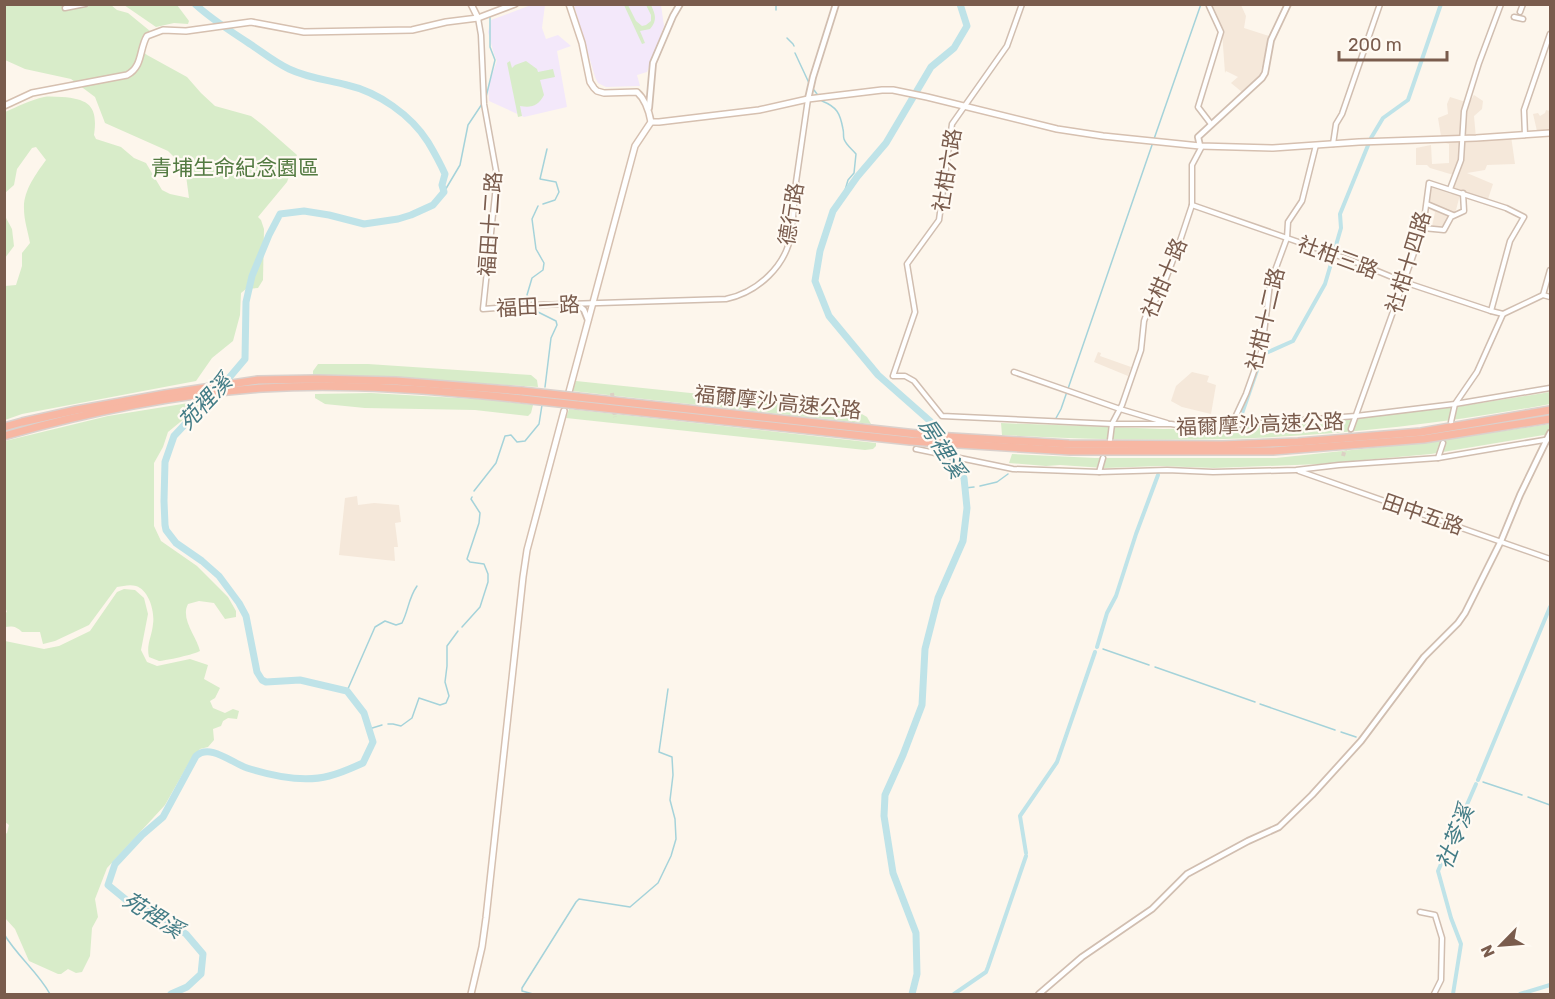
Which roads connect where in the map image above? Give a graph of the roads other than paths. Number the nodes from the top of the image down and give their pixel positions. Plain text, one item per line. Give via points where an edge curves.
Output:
1 (85, 4) edge
2 (471, 4) edge
3 (515, 4) edge
4 (569, 4) edge
5 (680, 4) edge
6 (836, 4) edge
7 (1022, 4) edge
8 (1210, 4) edge
9 (1288, 4) edge
10 (1380, 4) edge
11 (1501, 4) edge
12 (1523, 4) edge
13 (65, 8) dead end
14 (1520, 12) dead end
15 (1514, 17) dead end
16 (478, 18) junction
17 (1523, 19) dead end
18 (1551, 34) edge
19 (808, 99) junction
20 (4, 106) edge
21 (964, 106) junction
22 (649, 111) junction
23 (651, 122) junction
24 (1211, 124) junction
25 (1551, 133) edge
26 (1526, 135) junction
27 (1463, 138) junction
28 (1333, 144) junction
29 (1200, 146) junction
30 (1316, 146) junction
31 (1450, 189) junction
32 (1463, 193) junction
33 (1426, 204) junction
34 (1192, 205) junction
35 (1454, 215) junction
36 (1424, 228) junction
37 (1287, 238) junction
38 (1551, 270) edge
39 (1404, 282) junction
40 (1543, 295) junction
41 (1551, 297) edge
42 (577, 304) junction
43 (593, 304) junction
44 (483, 309) joint
45 (1491, 311) junction
46 (1503, 314) junction
47 (588, 320) junction
48 (1014, 372) dead end
49 (318, 383) junction
50 (1551, 388) edge
51 (569, 392) dead end
52 (166, 397) junction
53 (1455, 404) junction
54 (1120, 409) junction
55 (1551, 410) edge
56 (564, 411) dead end
57 (1356, 416) junction
58 (1549, 419) edge
59 (1451, 422) dead end
60 (1112, 424) junction
61 (1174, 425) junction
62 (1232, 425) junction
63 (4, 427) edge
64 (1352, 429) tunnel mouth
65 (862, 432) junction
66 (1551, 434) edge
67 (4, 436) edge
68 (1110, 440) dead end
69 (1549, 440) edge
70 (1443, 443) dead end
71 (916, 449) dead end
72 (1103, 458) dead end
73 (1438, 458) junction
74 (1296, 470) junction
75 (1099, 472) junction
76 (1501, 541) junction
77 (1551, 559) edge
78 (1420, 912) dead end
79 (471, 994) edge
80 (1040, 994) edge
81 (1434, 994) edge

1 - 13 street
2 - 16 main road
3 - 16 main road
4 - 22 main road via 594,88 604,93 637,92
5 - 22 street via 653,63
6 - 19 street, 德行路
7 - 21 street, 社柑六路 via 1007,46
8 - 24 street via 1221,32 1198,107
9 - 24 street via 1271,40 1262,78
10 - 28 street via 1336,124
11 - 27 street via 1464,111
12 - 14 street
15 - 17 street
16 - 20 main road via 412,30 320,33 251,22 186,31 163,30 144,39 138,63 127,75 32,93
16 - 44 street, 福田十二路 via 484,102 497,176
18 - 26 street via 1524,110
19 - 21 main road via 893,90
19 - 23 main road via 759,110
19 - 43 street, 德行路 via 791,235 784,256 771,274 744,293 726,299
21 - 29 main road via 1057,129
21 - 60 street, 社柑六路 via 952,124 939,220 907,264 915,312 893,376 914,381 942,416
22 - 23 main road
23 - 43 main road via 635,146
24 - 29 street via 1198,137
25 - 26 main road
26 - 27 main road
27 - 28 main road
27 - 31 street via 1461,159
28 - 30 main road
29 - 30 main road
29 - 34 street, 社柑十路 via 1192,165
30 - 37 street, 社柑十二路 via 1302,201 1288,222
31 - 32 street, 社柑十四路
31 - 33 street, 社柑十四路 via 1429,183
32 - 35 street via 1464,211
32 - 45 street, 社柑十四路 via 1524,217 1510,241
33 - 35 street
33 - 36 street, 社柑十四路
34 - 37 street, 社柑三路
34 - 54 street, 社柑十路 via 1160,294 1144,321 1141,350
35 - 36 street via 1444,230
36 - 39 street, 社柑十四路
37 - 39 street, 社柑三路
37 - 62 street, 社柑十二路 via 1270,284 1262,349
38 - 40 street
39 - 45 street, 社柑三路
39 - 57 street, 社柑十四路
40 - 41 street
40 - 46 street
42 - 43 street, 福田一路
42 - 44 street, 福田一路
42 - 47 street
43 - 47 main road
45 - 46 street, 社柑三路
46 - 53 street via 1477,372
47 - 51 main road
48 - 54 street
49 - 52 highway, 福爾摩沙高速公路
49 - 65 highway, 福爾摩沙高速公路, bridge
49 - 65 highway, 福爾摩沙高速公路, bridge via 396,381 522,391
50 - 53 street
52 - 63 highway, 福爾摩沙高速公路 via 76,410
52 - 67 highway, 福爾摩沙高速公路
53 - 57 street
53 - 59 street
54 - 60 street, 社柑十路
54 - 61 street
55 - 65 highway, 福爾摩沙高速公路 via 1421,432 1222,445 1069,444
56 - 79 main road via 527,550 486,918
57 - 62 street
57 - 64 street, 社柑十四路
58 - 65 highway, 福爾摩沙高速公路 via 1424,439 1273,451 1000,448
60 - 61 street
60 - 68 street
61 - 62 street
66 - 69 street
69 - 73 street
69 - 76 street
70 - 73 street
71 - 75 street via 1024,471
72 - 75 street
73 - 74 street
74 - 75 street
74 - 76 street, 田中五路
76 - 77 street, 田中五路
76 - 80 street via 1458,623 1424,657 1361,741 1296,811 1279,827 1187,874 1152,909 1082,957
78 - 81 street via 1435,915 1442,938 1441,980

